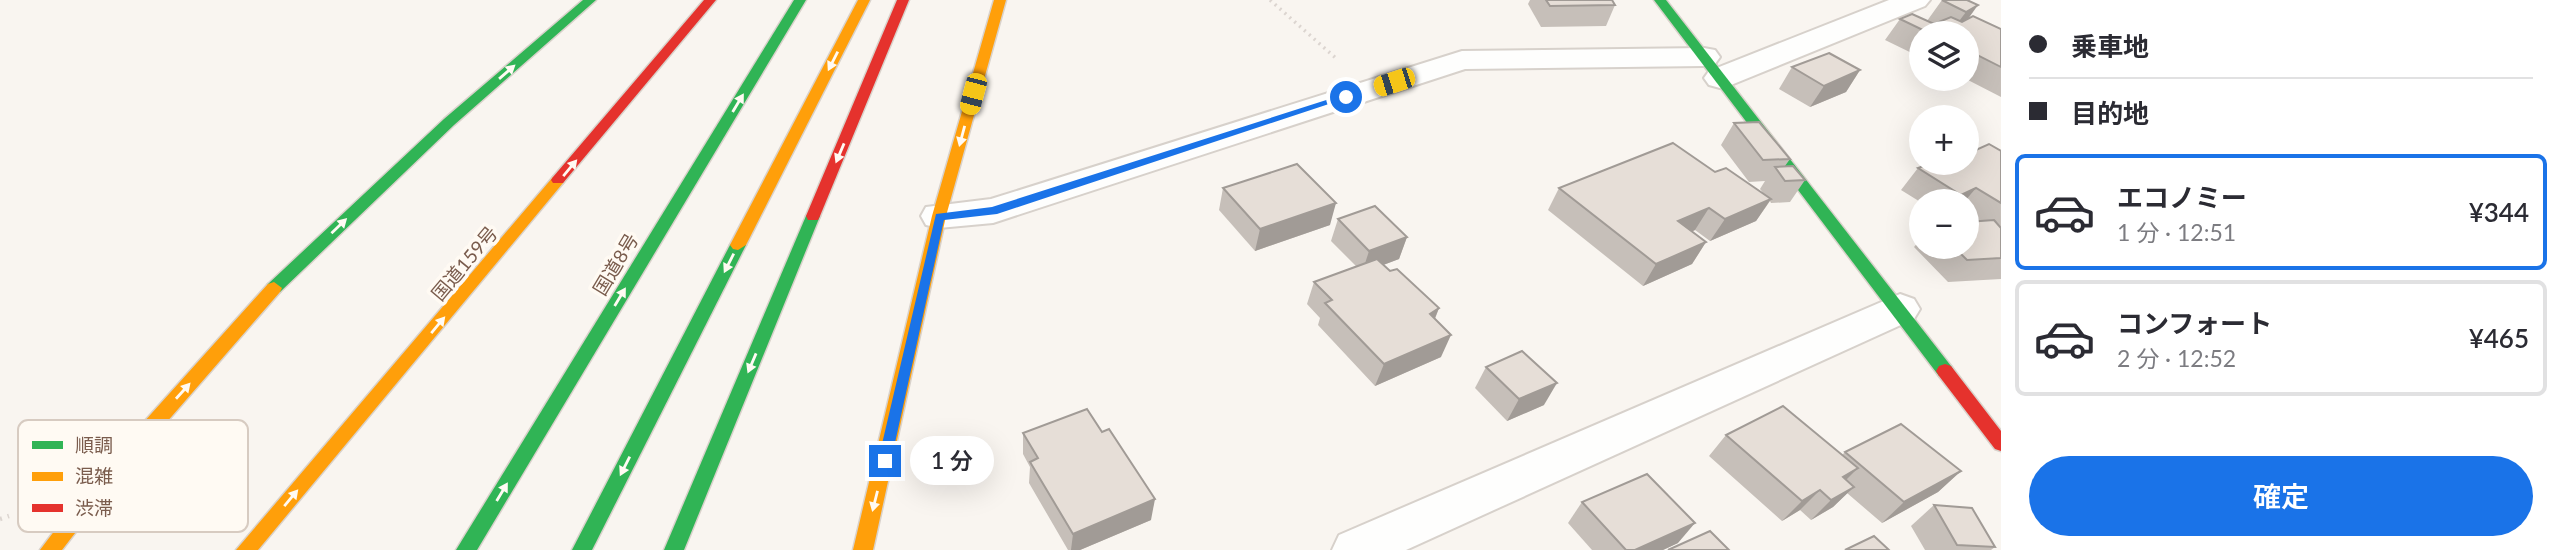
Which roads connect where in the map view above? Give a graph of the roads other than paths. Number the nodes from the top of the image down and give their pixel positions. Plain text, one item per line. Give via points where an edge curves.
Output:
1 (590, 0) edge
2 (710, 0) edge
3 (800, 0) edge
4 (864, 0) edge
5 (903, 0) edge
6 (1000, 0) edge
7 (1660, 0) edge
8 (1916, 0) edge
9 (1712, 68) junction
10 (566, 145) dead end
11 (939, 216) junction
12 (495, 258) junction
13 (1900, 309) junction
14 (158, 420) edge
15 (2001, 444) edge
16 (64, 532) edge
17 (50, 550) edge
18 (246, 550) edge
19 (466, 550) edge
20 (583, 550) edge
21 (674, 550) edge
22 (863, 550) edge
23 (1356, 550) edge

14 -> 1 main road via 279,284 449,122
12 -> 2 main road, 国道159号
19 -> 3 main road, 国道8号
4 -> 20 main road
5 -> 21 main road
6 -> 11 main road
7 - 9 main road
8 - 9 street
9 - 11 street via 1462,60 993,211
9 - 13 main road
10 - 12 main road
11 -> 22 main road
18 -> 12 main road, 国道159号
13 - 15 main road
13 - 23 street
17 -> 16 main road

